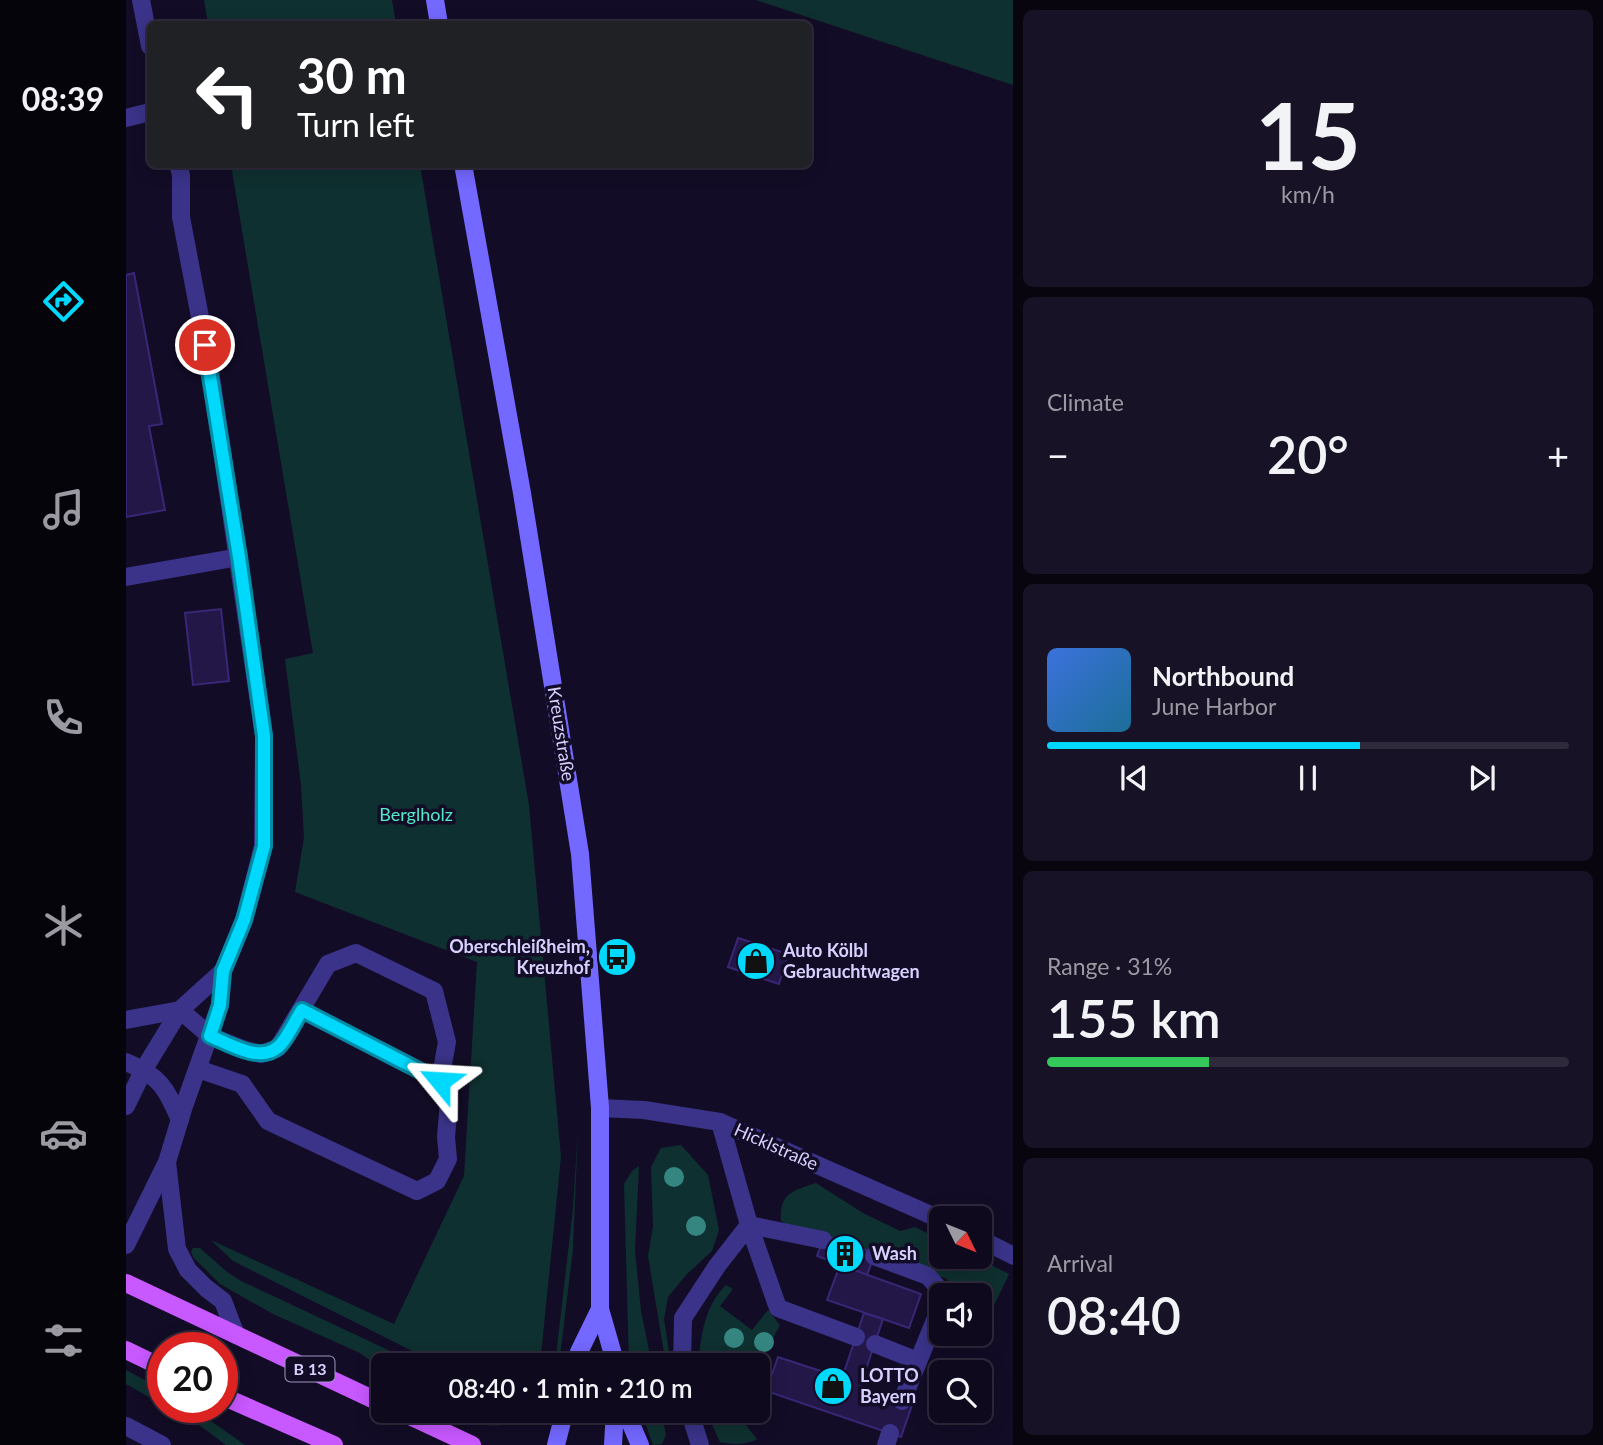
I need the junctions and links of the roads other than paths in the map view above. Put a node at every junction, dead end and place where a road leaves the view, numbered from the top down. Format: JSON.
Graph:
{"nodes":[{"id":1,"x":141,"y":0,"type":"edge"},
{"id":2,"x":435,"y":0,"type":"edge"},
{"id":3,"x":438,"y":21,"type":"edge"},
{"id":4,"x":147,"y":31,"type":"edge"},
{"id":5,"x":147,"y":114,"type":"edge"},
{"id":6,"x":126,"y":118,"type":"edge"},
{"id":7,"x":179,"y":168,"type":"edge"},
{"id":8,"x":464,"y":168,"type":"edge"},
{"id":9,"x":239,"y":557,"type":"junction"},
{"id":10,"x":126,"y":577,"type":"edge"},
{"id":11,"x":223,"y":971,"type":"junction"},
{"id":12,"x":180,"y":1010,"type":"junction"},
{"id":13,"x":302,"y":1010,"type":"junction"},
{"id":14,"x":126,"y":1020,"type":"edge"},
{"id":15,"x":210,"y":1036,"type":"junction"},
{"id":16,"x":126,"y":1062,"type":"edge"},
{"id":17,"x":144,"y":1069,"type":"junction"},
{"id":18,"x":198,"y":1069,"type":"junction"},
{"id":19,"x":440,"y":1081,"type":"junction"},
{"id":20,"x":126,"y":1106,"type":"edge"},
{"id":21,"x":600,"y":1108,"type":"junction"},
{"id":22,"x":180,"y":1120,"type":"junction"},
{"id":23,"x":720,"y":1122,"type":"junction"},
{"id":24,"x":167,"y":1162,"type":"junction"},
{"id":25,"x":929,"y":1214,"type":"edge"},
{"id":26,"x":749,"y":1225,"type":"junction"},
{"id":27,"x":823,"y":1240,"type":"dead end"},
{"id":28,"x":126,"y":1245,"type":"edge"},
{"id":29,"x":992,"y":1245,"type":"edge"},
{"id":30,"x":874,"y":1256,"type":"dead end"},
{"id":31,"x":1013,"y":1256,"type":"edge"},
{"id":32,"x":126,"y":1283,"type":"edge"},
{"id":33,"x":600,"y":1309,"type":"junction"},
{"id":34,"x":230,"y":1332,"type":"edge"},
{"id":35,"x":235,"y":1332,"type":"edge"},
{"id":36,"x":238,"y":1336,"type":"edge"},
{"id":37,"x":856,"y":1337,"type":"dead end"},
{"id":38,"x":875,"y":1345,"type":"dead end"},
{"id":39,"x":126,"y":1350,"type":"edge"},
{"id":40,"x":579,"y":1353,"type":"edge"},
{"id":41,"x":613,"y":1353,"type":"edge"},
{"id":42,"x":682,"y":1353,"type":"edge"},
{"id":43,"x":147,"y":1360,"type":"edge"},
{"id":44,"x":918,"y":1362,"type":"junction"},
{"id":45,"x":371,"y":1398,"type":"edge"},
{"id":46,"x":902,"y":1401,"type":"dead end"},
{"id":47,"x":238,"y":1403,"type":"edge"},
{"id":48,"x":425,"y":1423,"type":"edge"},
{"id":49,"x":562,"y":1423,"type":"edge"},
{"id":50,"x":614,"y":1423,"type":"edge"},
{"id":51,"x":631,"y":1423,"type":"edge"},
{"id":52,"x":693,"y":1423,"type":"edge"},
{"id":53,"x":126,"y":1426,"type":"edge"},
{"id":54,"x":162,"y":1445,"type":"edge"},
{"id":55,"x":334,"y":1445,"type":"edge"},
{"id":56,"x":472,"y":1445,"type":"edge"},
{"id":57,"x":556,"y":1445,"type":"edge"},
{"id":58,"x":613,"y":1445,"type":"edge"},
{"id":59,"x":640,"y":1445,"type":"edge"},
{"id":60,"x":700,"y":1445,"type":"edge"}],
"edges":[{"from":1,"to":4,"type":"street"},
{"from":2,"to":3,"type":"main road"},
{"from":5,"to":6,"type":"street"},
{"from":7,"to":9,"type":"street"},
{"from":8,"to":21,"type":"main road","name":"Kreuzstraße"},
{"from":9,"to":10,"type":"street"},
{"from":9,"to":11,"type":"street"},
{"from":11,"to":12,"type":"street"},
{"from":11,"to":15,"type":"street"},
{"from":12,"to":14,"type":"street"},
{"from":12,"to":15,"type":"street"},
{"from":12,"to":17,"type":"street"},
{"from":13,"to":15,"type":"street"},
{"from":13,"to":19,"type":"street"},
{"from":13,"to":19,"type":"street"},
{"from":15,"to":18,"type":"street"},
{"from":16,"to":17,"type":"street"},
{"from":17,"to":20,"type":"street"},
{"from":17,"to":22,"type":"street"},
{"from":18,"to":19,"type":"street"},
{"from":18,"to":22,"type":"street"},
{"from":21,"to":23,"type":"street","name":"Hicklstraße"},
{"from":21,"to":33,"type":"main road","name":"Kreuzstraße"},
{"from":22,"to":24,"type":"street"},
{"from":23,"to":25,"type":"street","name":"Hicklstraße"},
{"from":23,"to":26,"type":"street"},
{"from":24,"to":28,"type":"street"},
{"from":24,"to":35,"type":"street"},
{"from":26,"to":27,"type":"street"},
{"from":26,"to":37,"type":"street"},
{"from":26,"to":42,"type":"street"},
{"from":29,"to":31,"type":"street"},
{"from":30,"to":44,"type":"street"},
{"from":32,"to":34,"type":"main road","number":"B 13"},
{"from":33,"to":40,"type":"main road","name":"Kreuzstraße"},
{"from":33,"to":41,"type":"main road","name":"Kreuzstraße"},
{"from":36,"to":45,"type":"main road","number":"B 13"},
{"from":38,"to":44,"type":"street"},
{"from":39,"to":43,"type":"main road"},
{"from":44,"to":46,"type":"street"},
{"from":47,"to":55,"type":"main road"},
{"from":48,"to":56,"type":"main road"},
{"from":49,"to":57,"type":"main road"},
{"from":50,"to":58,"type":"main road"},
{"from":51,"to":59,"type":"main road"},
{"from":52,"to":60,"type":"street"},
{"from":53,"to":54,"type":"street"}]}
